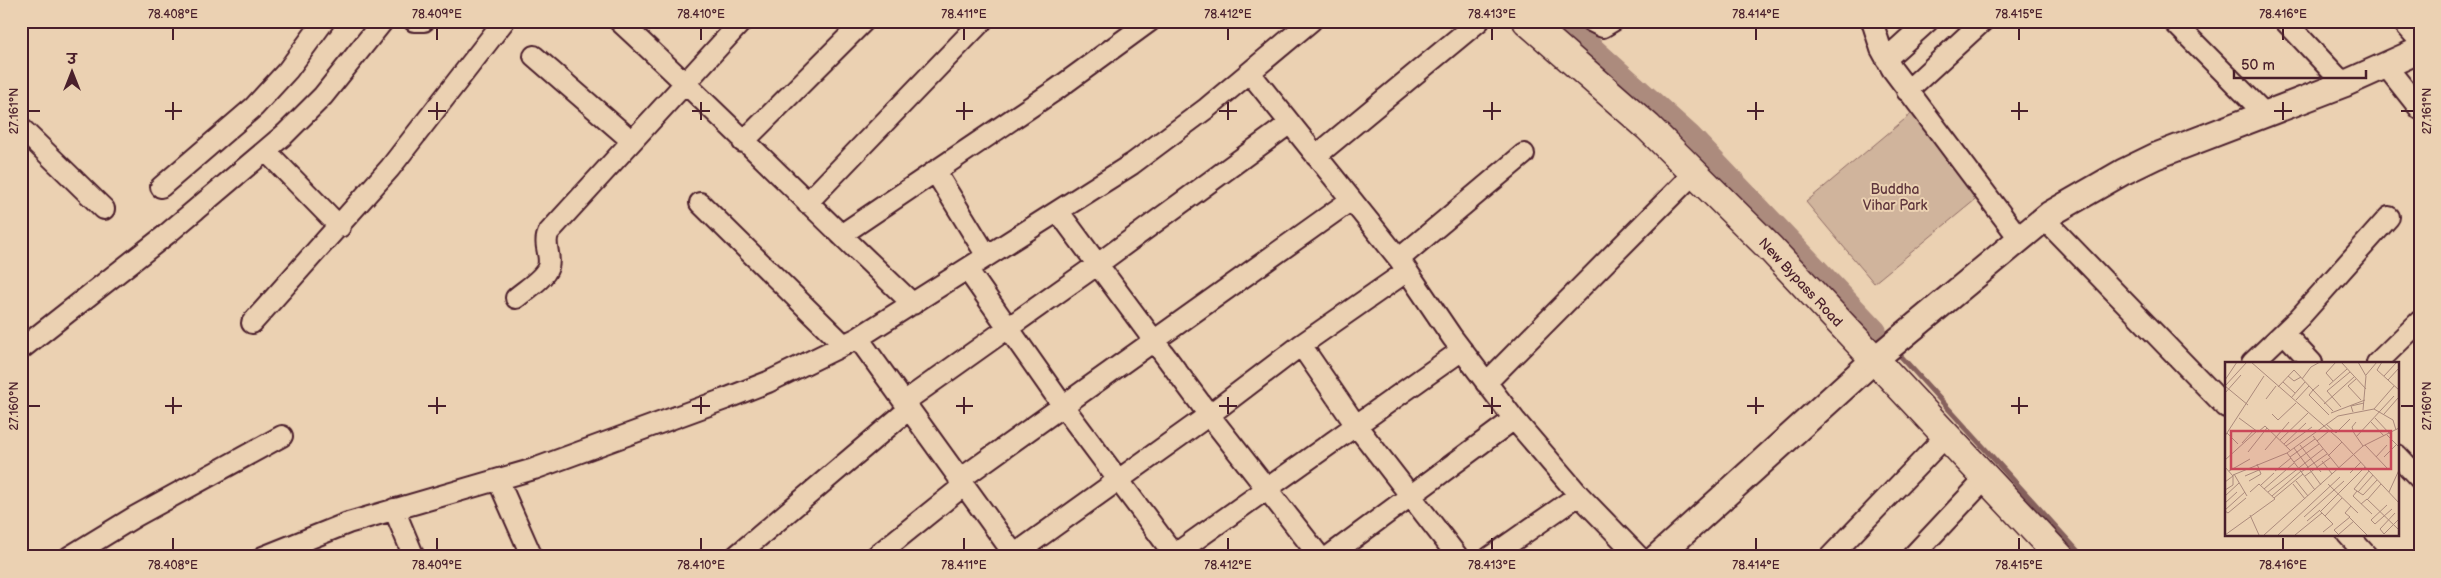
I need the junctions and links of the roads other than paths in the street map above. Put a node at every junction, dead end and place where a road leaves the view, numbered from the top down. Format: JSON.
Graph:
{"nodes":[{"id":1,"x":324,"y":21,"type":"edge"},
{"id":2,"x":383,"y":21,"type":"edge"},
{"id":3,"x":414,"y":21,"type":"edge"},
{"id":4,"x":424,"y":21,"type":"edge"},
{"id":5,"x":504,"y":21,"type":"edge"},
{"id":6,"x":619,"y":21,"type":"edge"},
{"id":7,"x":742,"y":21,"type":"edge"},
{"id":8,"x":864,"y":21,"type":"edge"},
{"id":9,"x":982,"y":21,"type":"edge"},
{"id":10,"x":1150,"y":21,"type":"edge"},
{"id":11,"x":1310,"y":21,"type":"edge"},
{"id":12,"x":1479,"y":21,"type":"edge"},
{"id":13,"x":1527,"y":21,"type":"edge"},
{"id":14,"x":1591,"y":21,"type":"edge"},
{"id":15,"x":1613,"y":21,"type":"edge"},
{"id":16,"x":1872,"y":21,"type":"edge"},
{"id":17,"x":1928,"y":21,"type":"edge"},
{"id":18,"x":1983,"y":21,"type":"edge"},
{"id":19,"x":2173,"y":21,"type":"edge"},
{"id":20,"x":2285,"y":21,"type":"edge"},
{"id":21,"x":2402,"y":21,"type":"edge"},
{"id":22,"x":2420,"y":41,"type":"edge"},
{"id":23,"x":2420,"y":50,"type":"edge"},
{"id":24,"x":534,"y":56,"type":"dead end"},
{"id":25,"x":1886,"y":59,"type":"junction"},
{"id":26,"x":2386,"y":66,"type":"junction"},
{"id":27,"x":1250,"y":72,"type":"junction"},
{"id":28,"x":684,"y":82,"type":"junction"},
{"id":29,"x":2344,"y":84,"type":"junction"},
{"id":30,"x":1907,"y":91,"type":"junction"},
{"id":31,"x":2420,"y":109,"type":"edge"},
{"id":32,"x":2266,"y":115,"type":"junction"},
{"id":33,"x":1290,"y":123,"type":"junction"},
{"id":34,"x":22,"y":129,"type":"edge"},
{"id":35,"x":632,"y":141,"type":"junction"},
{"id":36,"x":743,"y":142,"type":"junction"},
{"id":37,"x":266,"y":151,"type":"junction"},
{"id":38,"x":1524,"y":154,"type":"dead end"},
{"id":39,"x":1316,"y":156,"type":"junction"},
{"id":40,"x":935,"y":171,"type":"junction"},
{"id":41,"x":1694,"y":173,"type":"junction"},
{"id":42,"x":161,"y":187,"type":"dead end"},
{"id":43,"x":1351,"y":200,"type":"junction"},
{"id":44,"x":700,"y":203,"type":"dead end"},
{"id":45,"x":806,"y":203,"type":"junction"},
{"id":46,"x":104,"y":209,"type":"dead end"},
{"id":47,"x":1058,"y":211,"type":"junction"},
{"id":48,"x":2389,"y":217,"type":"dead end"},
{"id":49,"x":2044,"y":219,"type":"junction"},
{"id":50,"x":340,"y":227,"type":"junction"},
{"id":51,"x":841,"y":235,"type":"junction"},
{"id":52,"x":2019,"y":238,"type":"junction"},
{"id":53,"x":987,"y":256,"type":"junction"},
{"id":54,"x":1098,"y":264,"type":"junction"},
{"id":55,"x":1403,"y":265,"type":"junction"},
{"id":56,"x":967,"y":270,"type":"junction"},
{"id":57,"x":516,"y":298,"type":"dead end"},
{"id":58,"x":913,"y":304,"type":"junction"},
{"id":59,"x":2420,"y":321,"type":"edge"},
{"id":60,"x":252,"y":323,"type":"dead end"},
{"id":61,"x":1009,"y":328,"type":"junction"},
{"id":62,"x":2284,"y":333,"type":"junction"},
{"id":63,"x":1155,"y":340,"type":"junction"},
{"id":64,"x":851,"y":342,"type":"junction"},
{"id":65,"x":1302,"y":345,"type":"junction"},
{"id":66,"x":21,"y":349,"type":"edge"},
{"id":67,"x":1462,"y":350,"type":"junction"},
{"id":68,"x":1874,"y":360,"type":"junction"},
{"id":69,"x":2253,"y":362,"type":"edge"},
{"id":70,"x":2311,"y":362,"type":"edge"},
{"id":71,"x":2378,"y":362,"type":"edge"},
{"id":72,"x":1486,"y":383,"type":"junction"},
{"id":73,"x":2223,"y":397,"type":"edge"},
{"id":74,"x":906,"y":405,"type":"junction"},
{"id":75,"x":1063,"y":406,"type":"junction"},
{"id":76,"x":1210,"y":414,"type":"junction"},
{"id":77,"x":1514,"y":419,"type":"junction"},
{"id":78,"x":1355,"y":424,"type":"junction"},
{"id":79,"x":282,"y":436,"type":"dead end"},
{"id":80,"x":1946,"y":436,"type":"junction"},
{"id":81,"x":2398,"y":456,"type":"edge"},
{"id":82,"x":1986,"y":478,"type":"junction"},
{"id":83,"x":1118,"y":479,"type":"junction"},
{"id":84,"x":2420,"y":479,"type":"edge"},
{"id":85,"x":498,"y":480,"type":"junction"},
{"id":86,"x":961,"y":483,"type":"junction"},
{"id":87,"x":1268,"y":487,"type":"junction"},
{"id":88,"x":1579,"y":495,"type":"junction"},
{"id":89,"x":1412,"y":497,"type":"junction"},
{"id":90,"x":394,"y":509,"type":"junction"},
{"id":91,"x":2349,"y":536,"type":"edge"},
{"id":92,"x":2055,"y":555,"type":"edge"},
{"id":93,"x":1013,"y":556,"type":"edge"},
{"id":94,"x":1174,"y":556,"type":"edge"},
{"id":95,"x":69,"y":557,"type":"edge"},
{"id":96,"x":263,"y":557,"type":"edge"},
{"id":97,"x":414,"y":557,"type":"edge"},
{"id":98,"x":532,"y":557,"type":"edge"},
{"id":99,"x":735,"y":557,"type":"edge"},
{"id":100,"x":875,"y":557,"type":"edge"},
{"id":101,"x":1320,"y":557,"type":"edge"},
{"id":102,"x":1328,"y":557,"type":"edge"},
{"id":103,"x":1458,"y":557,"type":"edge"},
{"id":104,"x":1490,"y":557,"type":"edge"},
{"id":105,"x":1639,"y":557,"type":"edge"},
{"id":106,"x":1657,"y":557,"type":"edge"},
{"id":107,"x":1830,"y":557,"type":"edge"},
{"id":108,"x":1912,"y":557,"type":"edge"},
{"id":109,"x":2368,"y":557,"type":"edge"}],
"edges":[{"from":1,"to":42,"type":"street"},
{"from":2,"to":37,"type":"street"},
{"from":3,"to":4,"type":"street"},
{"from":5,"to":50,"type":"street"},
{"from":6,"to":28,"type":"street"},
{"from":7,"to":28,"type":"street"},
{"from":8,"to":36,"type":"street"},
{"from":9,"to":45,"type":"street"},
{"from":10,"to":40,"type":"street"},
{"from":11,"to":27,"type":"street"},
{"from":12,"to":39,"type":"street"},
{"from":13,"to":41,"type":"main road","name":"New Bypass Road"},
{"from":14,"to":15,"type":"street"},
{"from":16,"to":25,"type":"street"},
{"from":17,"to":25,"type":"street"},
{"from":18,"to":30,"type":"street"},
{"from":19,"to":32,"type":"street"},
{"from":20,"to":29,"type":"street"},
{"from":21,"to":22,"type":"street"},
{"from":23,"to":26,"type":"street"},
{"from":24,"to":35,"type":"street"},
{"from":25,"to":30,"type":"street"},
{"from":26,"to":29,"type":"street"},
{"from":26,"to":31,"type":"street"},
{"from":27,"to":33,"type":"street"},
{"from":27,"to":47,"type":"street"},
{"from":28,"to":35,"type":"street"},
{"from":28,"to":36,"type":"street"},
{"from":29,"to":32,"type":"street"},
{"from":30,"to":52,"type":"street"},
{"from":32,"to":49,"type":"street"},
{"from":33,"to":39,"type":"street"},
{"from":33,"to":54,"type":"street"},
{"from":34,"to":46,"type":"street"},
{"from":35,"to":57,"type":"street"},
{"from":36,"to":45,"type":"street"},
{"from":37,"to":50,"type":"street"},
{"from":37,"to":66,"type":"street"},
{"from":38,"to":55,"type":"street"},
{"from":39,"to":43,"type":"street"},
{"from":40,"to":51,"type":"street"},
{"from":40,"to":53,"type":"street"},
{"from":41,"to":68,"type":"main road","name":"New Bypass Road"},
{"from":41,"to":72,"type":"street"},
{"from":43,"to":55,"type":"street"},
{"from":43,"to":63,"type":"street"},
{"from":44,"to":64,"type":"street"},
{"from":45,"to":51,"type":"street"},
{"from":47,"to":53,"type":"street"},
{"from":47,"to":54,"type":"street"},
{"from":48,"to":62,"type":"street"},
{"from":49,"to":52,"type":"street"},
{"from":49,"to":73,"type":"street"},
{"from":50,"to":60,"type":"street"},
{"from":51,"to":58,"type":"street"},
{"from":52,"to":68,"type":"street"},
{"from":53,"to":56,"type":"street"},
{"from":54,"to":61,"type":"street"},
{"from":54,"to":63,"type":"street"},
{"from":55,"to":65,"type":"street"},
{"from":55,"to":67,"type":"street"},
{"from":56,"to":58,"type":"street"},
{"from":56,"to":61,"type":"street"},
{"from":58,"to":64,"type":"street"},
{"from":59,"to":71,"type":"street"},
{"from":61,"to":74,"type":"street"},
{"from":61,"to":75,"type":"street"},
{"from":62,"to":69,"type":"street"},
{"from":62,"to":70,"type":"street"},
{"from":63,"to":75,"type":"street"},
{"from":63,"to":76,"type":"street"},
{"from":64,"to":74,"type":"street"},
{"from":64,"to":85,"type":"street"},
{"from":65,"to":76,"type":"street"},
{"from":65,"to":78,"type":"street"},
{"from":67,"to":72,"type":"street"},
{"from":67,"to":78,"type":"street"},
{"from":68,"to":80,"type":"main road","name":"New Bypass Road"},
{"from":68,"to":106,"type":"street"},
{"from":72,"to":77,"type":"street"},
{"from":74,"to":86,"type":"street"},
{"from":74,"to":99,"type":"street"},
{"from":75,"to":83,"type":"street"},
{"from":75,"to":86,"type":"street"},
{"from":76,"to":83,"type":"street"},
{"from":76,"to":87,"type":"street"},
{"from":77,"to":88,"type":"street"},
{"from":77,"to":89,"type":"street"},
{"from":78,"to":87,"type":"street"},
{"from":78,"to":89,"type":"street"},
{"from":79,"to":95,"type":"street"},
{"from":80,"to":82,"type":"main road","name":"New Bypass Road"},
{"from":80,"to":107,"type":"street"},
{"from":81,"to":84,"type":"street"},
{"from":82,"to":92,"type":"main road","name":"New Bypass Road"},
{"from":82,"to":108,"type":"street"},
{"from":83,"to":93,"type":"street"},
{"from":83,"to":94,"type":"street"},
{"from":85,"to":90,"type":"street"},
{"from":85,"to":98,"type":"street"},
{"from":86,"to":93,"type":"street"},
{"from":86,"to":100,"type":"street"},
{"from":87,"to":94,"type":"street"},
{"from":87,"to":101,"type":"street"},
{"from":88,"to":104,"type":"street"},
{"from":88,"to":105,"type":"street"},
{"from":89,"to":102,"type":"street"},
{"from":89,"to":103,"type":"street"},
{"from":90,"to":96,"type":"street"},
{"from":90,"to":97,"type":"street"},
{"from":91,"to":109,"type":"street"}]}
